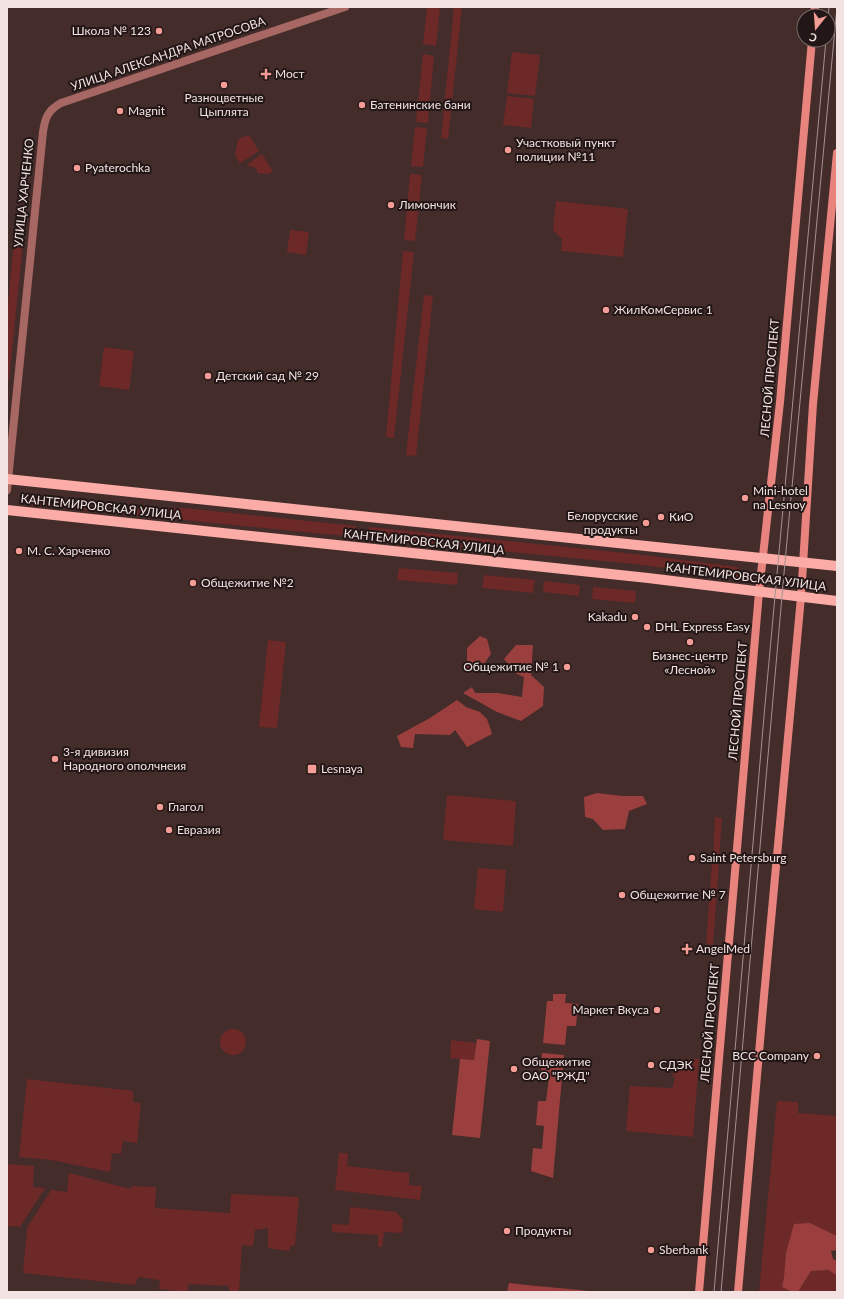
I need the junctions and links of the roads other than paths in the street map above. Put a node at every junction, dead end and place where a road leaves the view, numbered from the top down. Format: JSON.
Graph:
{"nodes":[{"id":1,"x":345,"y":7,"type":"edge"},
{"id":2,"x":811,"y":48,"type":"edge"},
{"id":3,"x":47,"y":114,"type":"joint"},
{"id":4,"x":837,"y":153,"type":"edge"},
{"id":5,"x":7,"y":483,"type":"edge"},
{"id":6,"x":7,"y":510,"type":"edge"},
{"id":7,"x":764,"y":559,"type":"junction"},
{"id":8,"x":804,"y":563,"type":"junction"},
{"id":9,"x":837,"y":566,"type":"edge"},
{"id":10,"x":759,"y":592,"type":"junction"},
{"id":11,"x":801,"y":597,"type":"junction"},
{"id":12,"x":837,"y":601,"type":"edge"},
{"id":13,"x":699,"y":1292,"type":"edge"},
{"id":14,"x":738,"y":1292,"type":"edge"}],
"edges":[{"from":1,"to":3,"type":"street","name":"УЛИЦА АЛЕКСАНДРА МАТРОСОВА"},
{"from":2,"to":7,"type":"main road","name":"ЛЕСНОЙ ПРОСПЕКТ"},
{"from":3,"to":5,"type":"street","name":"УЛИЦА ХАРЧЕНКО"},
{"from":4,"to":8,"type":"main road"},
{"from":5,"to":7,"type":"main road","name":"КАНТЕМИРОВСКАЯ УЛИЦА"},
{"from":6,"to":10,"type":"main road","name":"КАНТЕМИРОВСКАЯ УЛИЦА"},
{"from":7,"to":8,"type":"main road","name":"КАНТЕМИРОВСКАЯ УЛИЦА"},
{"from":7,"to":10,"type":"main road","name":"ЛЕСНОЙ ПРОСПЕКТ"},
{"from":8,"to":9,"type":"main road","name":"КАНТЕМИРОВСКАЯ УЛИЦА"},
{"from":8,"to":11,"type":"main road"},
{"from":10,"to":11,"type":"main road","name":"КАНТЕМИРОВСКАЯ УЛИЦА"},
{"from":10,"to":13,"type":"main road","name":"ЛЕСНОЙ ПРОСПЕКТ"},
{"from":11,"to":12,"type":"main road","name":"КАНТЕМИРОВСКАЯ УЛИЦА"},
{"from":11,"to":14,"type":"main road"}]}
